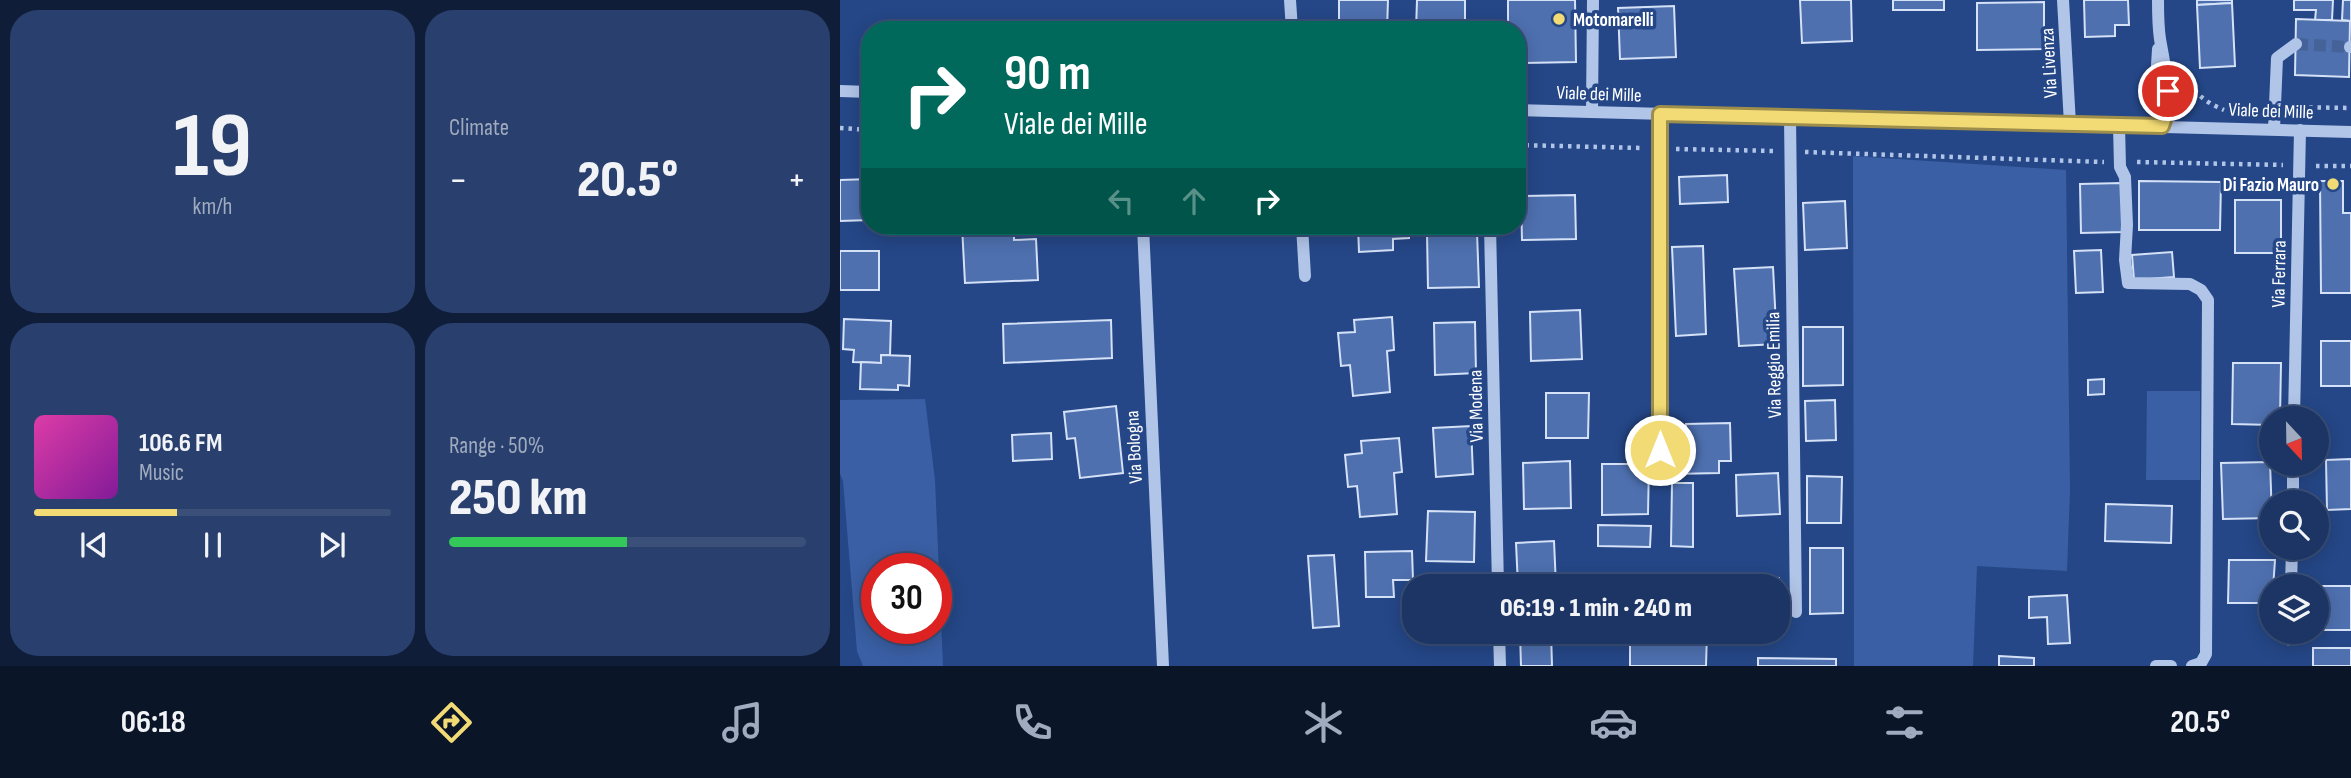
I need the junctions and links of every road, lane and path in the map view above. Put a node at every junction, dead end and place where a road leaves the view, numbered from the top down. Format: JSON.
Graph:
{"nodes":[{"id":1,"x":1290,"y":0,"type":"edge"},
{"id":2,"x":1593,"y":0,"type":"edge"},
{"id":3,"x":2063,"y":0,"type":"edge"},
{"id":4,"x":2158,"y":0,"type":"edge"},
{"id":5,"x":1291,"y":21,"type":"edge"},
{"id":6,"x":2296,"y":44,"type":"dead end"},
{"id":7,"x":2184,"y":73,"type":"dead end"},
{"id":8,"x":840,"y":92,"type":"edge"},
{"id":9,"x":861,"y":92,"type":"edge"},
{"id":10,"x":2275,"y":108,"type":"junction"},
{"id":11,"x":2351,"y":108,"type":"edge"},
{"id":12,"x":1526,"y":110,"type":"edge"},
{"id":13,"x":2226,"y":110,"type":"dead end"},
{"id":14,"x":1592,"y":112,"type":"junction"},
{"id":15,"x":1660,"y":114,"type":"junction"},
{"id":16,"x":1790,"y":117,"type":"junction"},
{"id":17,"x":2070,"y":124,"type":"junction"},
{"id":18,"x":2119,"y":125,"type":"junction"},
{"id":19,"x":2162,"y":126,"type":"junction"},
{"id":20,"x":840,"y":128,"type":"edge"},
{"id":21,"x":861,"y":129,"type":"edge"},
{"id":22,"x":2274,"y":130,"type":"junction"},
{"id":23,"x":2300,"y":130,"type":"junction"},
{"id":24,"x":2351,"y":132,"type":"edge"},
{"id":25,"x":1526,"y":145,"type":"edge"},
{"id":26,"x":1660,"y":149,"type":"junction"},
{"id":27,"x":1790,"y":152,"type":"junction"},
{"id":28,"x":2120,"y":162,"type":"junction"},
{"id":29,"x":2300,"y":166,"type":"junction"},
{"id":30,"x":2351,"y":166,"type":"edge"},
{"id":31,"x":1143,"y":235,"type":"edge"},
{"id":32,"x":1303,"y":235,"type":"edge"},
{"id":33,"x":1490,"y":235,"type":"edge"},
{"id":34,"x":1306,"y":276,"type":"dead end"},
{"id":35,"x":2294,"y":406,"type":"edge"},
{"id":36,"x":1660,"y":450,"type":"dead end"},
{"id":37,"x":1498,"y":574,"type":"edge"},
{"id":38,"x":1796,"y":612,"type":"dead end"},
{"id":39,"x":1499,"y":644,"type":"edge"},
{"id":40,"x":1163,"y":666,"type":"edge"},
{"id":41,"x":1500,"y":666,"type":"edge"},
{"id":42,"x":2156,"y":666,"type":"edge"},
{"id":43,"x":2171,"y":666,"type":"edge"},
{"id":44,"x":2192,"y":666,"type":"edge"}],
"edges":[{"from":1,"to":5,"type":"street"},
{"from":2,"to":14,"type":"street"},
{"from":3,"to":17,"type":"street","name":"Via Livenza"},
{"from":4,"to":19,"type":"street"},
{"from":6,"to":10,"type":"street"},
{"from":7,"to":13,"type":"path"},
{"from":8,"to":9,"type":"street"},
{"from":10,"to":11,"type":"path"},
{"from":10,"to":22,"type":"street"},
{"from":12,"to":14,"type":"street","name":"Viale dei Mille"},
{"from":14,"to":15,"type":"street","name":"Viale dei Mille"},
{"from":15,"to":16,"type":"street","name":"Viale dei Mille"},
{"from":15,"to":26,"type":"street"},
{"from":16,"to":17,"type":"street","name":"Viale dei Mille"},
{"from":16,"to":27,"type":"street","name":"Via Reggio Emilia"},
{"from":17,"to":18,"type":"street","name":"Viale dei Mille"},
{"from":18,"to":19,"type":"street","name":"Viale dei Mille"},
{"from":18,"to":28,"type":"street"},
{"from":19,"to":22,"type":"street","name":"Viale dei Mille"},
{"from":20,"to":21,"type":"path"},
{"from":22,"to":23,"type":"street","name":"Viale dei Mille"},
{"from":23,"to":24,"type":"street","name":"Viale dei Mille"},
{"from":23,"to":29,"type":"street","name":"Via Ferrara"},
{"from":25,"to":26,"type":"path"},
{"from":26,"to":27,"type":"path"},
{"from":26,"to":36,"type":"street"},
{"from":27,"to":28,"type":"path"},
{"from":27,"to":38,"type":"street","name":"Via Reggio Emilia"},
{"from":28,"to":29,"type":"path"},
{"from":28,"to":44,"type":"street"},
{"from":29,"to":30,"type":"path"},
{"from":29,"to":35,"type":"street","name":"Via Ferrara"},
{"from":31,"to":40,"type":"street","name":"Via Bologna"},
{"from":32,"to":34,"type":"street"},
{"from":33,"to":37,"type":"street","name":"Via Modena"},
{"from":39,"to":41,"type":"street"},
{"from":42,"to":43,"type":"street"}]}
